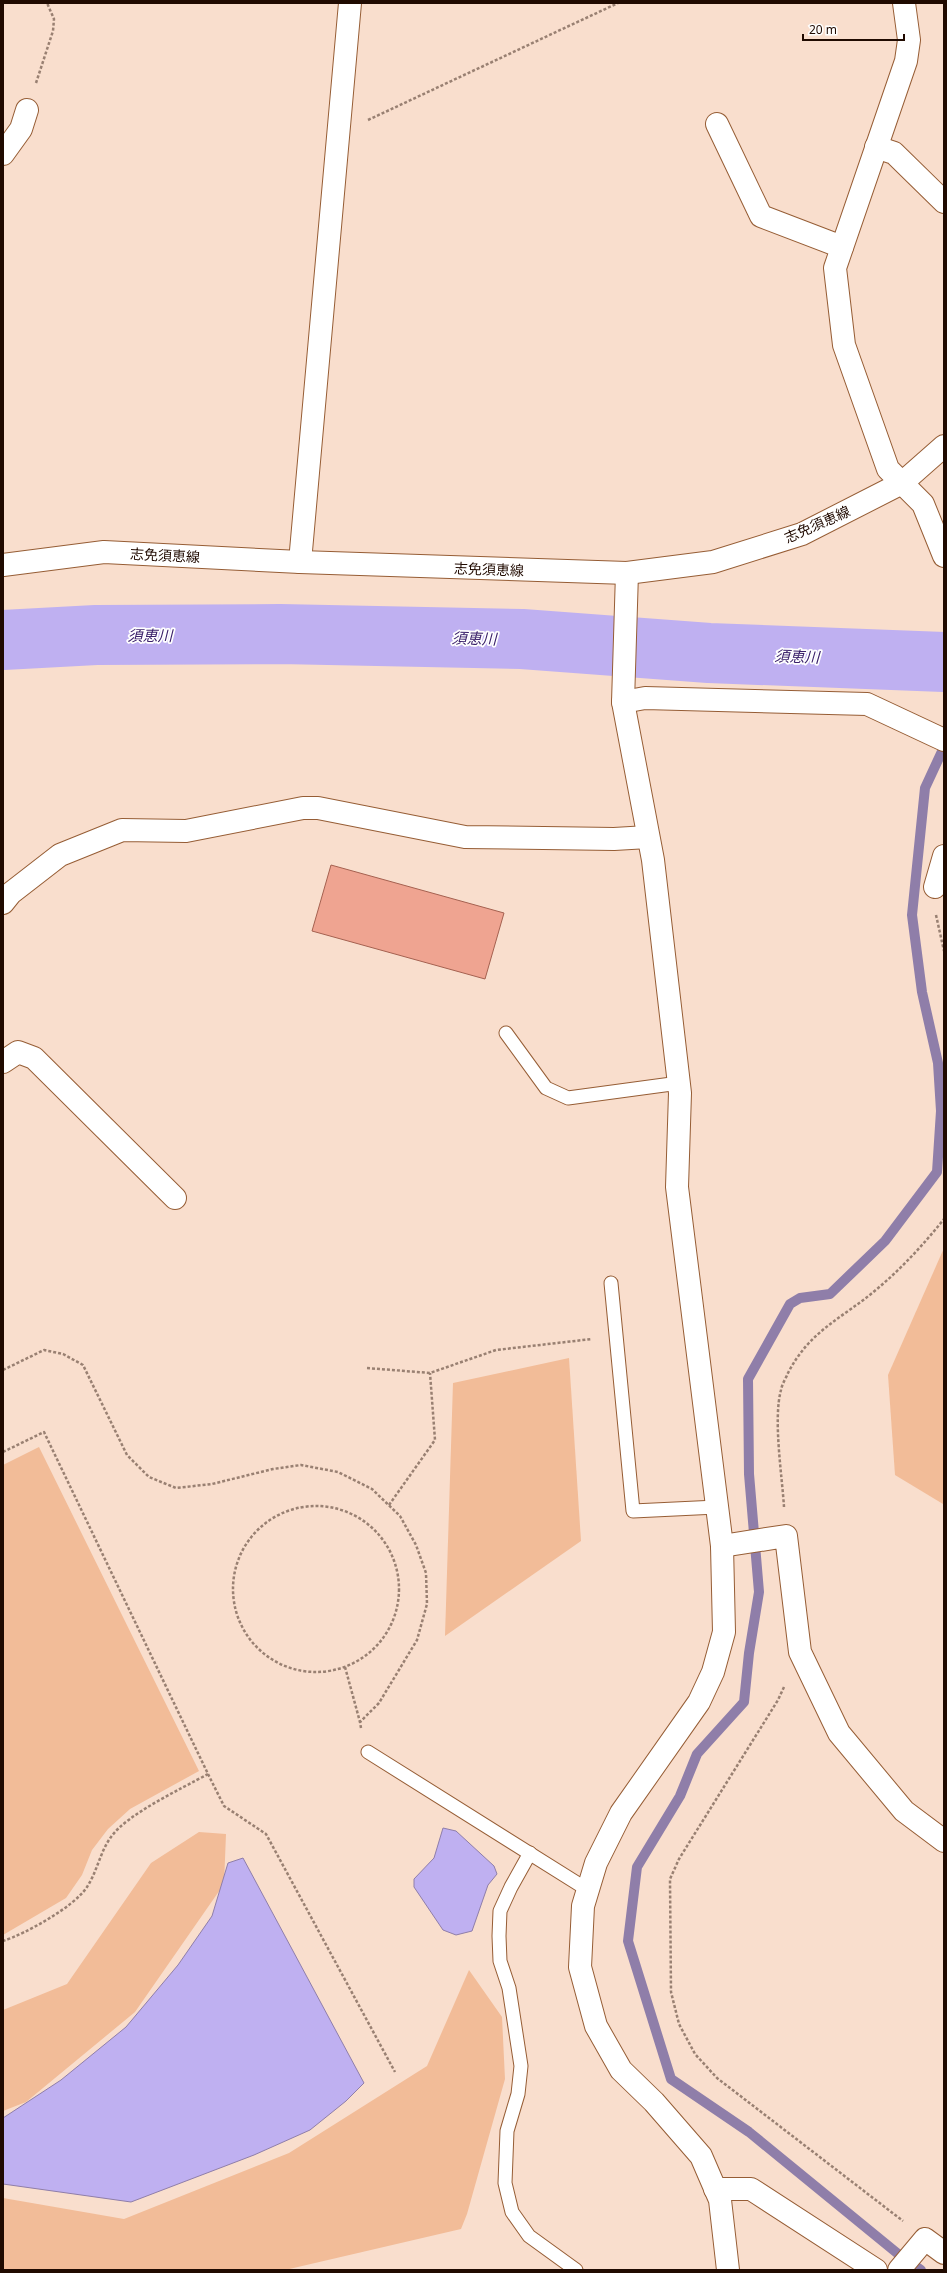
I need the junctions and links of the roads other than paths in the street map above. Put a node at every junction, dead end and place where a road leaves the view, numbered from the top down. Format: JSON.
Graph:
{"nodes":[{"id":1,"x":350,"y":3,"type":"edge"},
{"id":2,"x":904,"y":3,"type":"edge"},
{"id":3,"x":27,"y":110,"type":"road end"},
{"id":4,"x":717,"y":124,"type":"dead end"},
{"id":5,"x":876,"y":147,"type":"junction"},
{"id":6,"x":3,"y":154,"type":"edge"},
{"id":7,"x":944,"y":202,"type":"edge"},
{"id":8,"x":842,"y":247,"type":"junction"},
{"id":9,"x":944,"y":446,"type":"edge"},
{"id":10,"x":902,"y":483,"type":"junction"},
{"id":11,"x":944,"y":556,"type":"edge"},
{"id":12,"x":300,"y":562,"type":"junction"},
{"id":13,"x":3,"y":565,"type":"edge"},
{"id":14,"x":626,"y":574,"type":"junction"},
{"id":15,"x":623,"y":702,"type":"junction"},
{"id":16,"x":944,"y":740,"type":"edge"},
{"id":17,"x":648,"y":837,"type":"junction"},
{"id":18,"x":944,"y":856,"type":"edge"},
{"id":19,"x":935,"y":887,"type":"road end"},
{"id":20,"x":3,"y":903,"type":"edge"},
{"id":21,"x":506,"y":1033,"type":"dead end"},
{"id":22,"x":3,"y":1062,"type":"edge"},
{"id":23,"x":679,"y":1083,"type":"junction"},
{"id":24,"x":175,"y":1198,"type":"dead end"},
{"id":25,"x":611,"y":1283,"type":"dead end"},
{"id":26,"x":717,"y":1507,"type":"junction"},
{"id":27,"x":722,"y":1546,"type":"junction"},
{"id":28,"x":368,"y":1752,"type":"road end"},
{"id":29,"x":944,"y":1841,"type":"edge"},
{"id":30,"x":530,"y":1853,"type":"junction"},
{"id":31,"x":588,"y":1890,"type":"junction"},
{"id":32,"x":715,"y":2189,"type":"junction"},
{"id":33,"x":944,"y":2253,"type":"edge"},
{"id":34,"x":576,"y":2270,"type":"edge"},
{"id":35,"x":728,"y":2270,"type":"edge"},
{"id":36,"x":876,"y":2270,"type":"edge"},
{"id":37,"x":899,"y":2270,"type":"edge"}],
"edges":[{"from":1,"to":12,"type":"street"},
{"from":2,"to":5,"type":"street"},
{"from":3,"to":6,"type":"street"},
{"from":4,"to":8,"type":"street"},
{"from":5,"to":7,"type":"street"},
{"from":5,"to":8,"type":"street"},
{"from":8,"to":10,"type":"street"},
{"from":9,"to":10,"type":"street","name":"志免須恵線"},
{"from":10,"to":11,"type":"street"},
{"from":10,"to":14,"type":"street","name":"志免須恵線"},
{"from":12,"to":13,"type":"street","name":"志免須恵線"},
{"from":12,"to":14,"type":"street","name":"志免須恵線"},
{"from":14,"to":15,"type":"street"},
{"from":15,"to":16,"type":"street"},
{"from":15,"to":17,"type":"street"},
{"from":17,"to":20,"type":"street"},
{"from":17,"to":23,"type":"street"},
{"from":18,"to":19,"type":"street"},
{"from":21,"to":23,"type":"lane"},
{"from":22,"to":24,"type":"street"},
{"from":23,"to":26,"type":"street"},
{"from":25,"to":26,"type":"lane"},
{"from":26,"to":27,"type":"street"},
{"from":27,"to":29,"type":"street"},
{"from":27,"to":31,"type":"street"},
{"from":28,"to":30,"type":"lane"},
{"from":30,"to":31,"type":"lane"},
{"from":30,"to":34,"type":"lane"},
{"from":31,"to":32,"type":"street"},
{"from":32,"to":35,"type":"street"},
{"from":32,"to":36,"type":"street"},
{"from":33,"to":37,"type":"street"}]}
